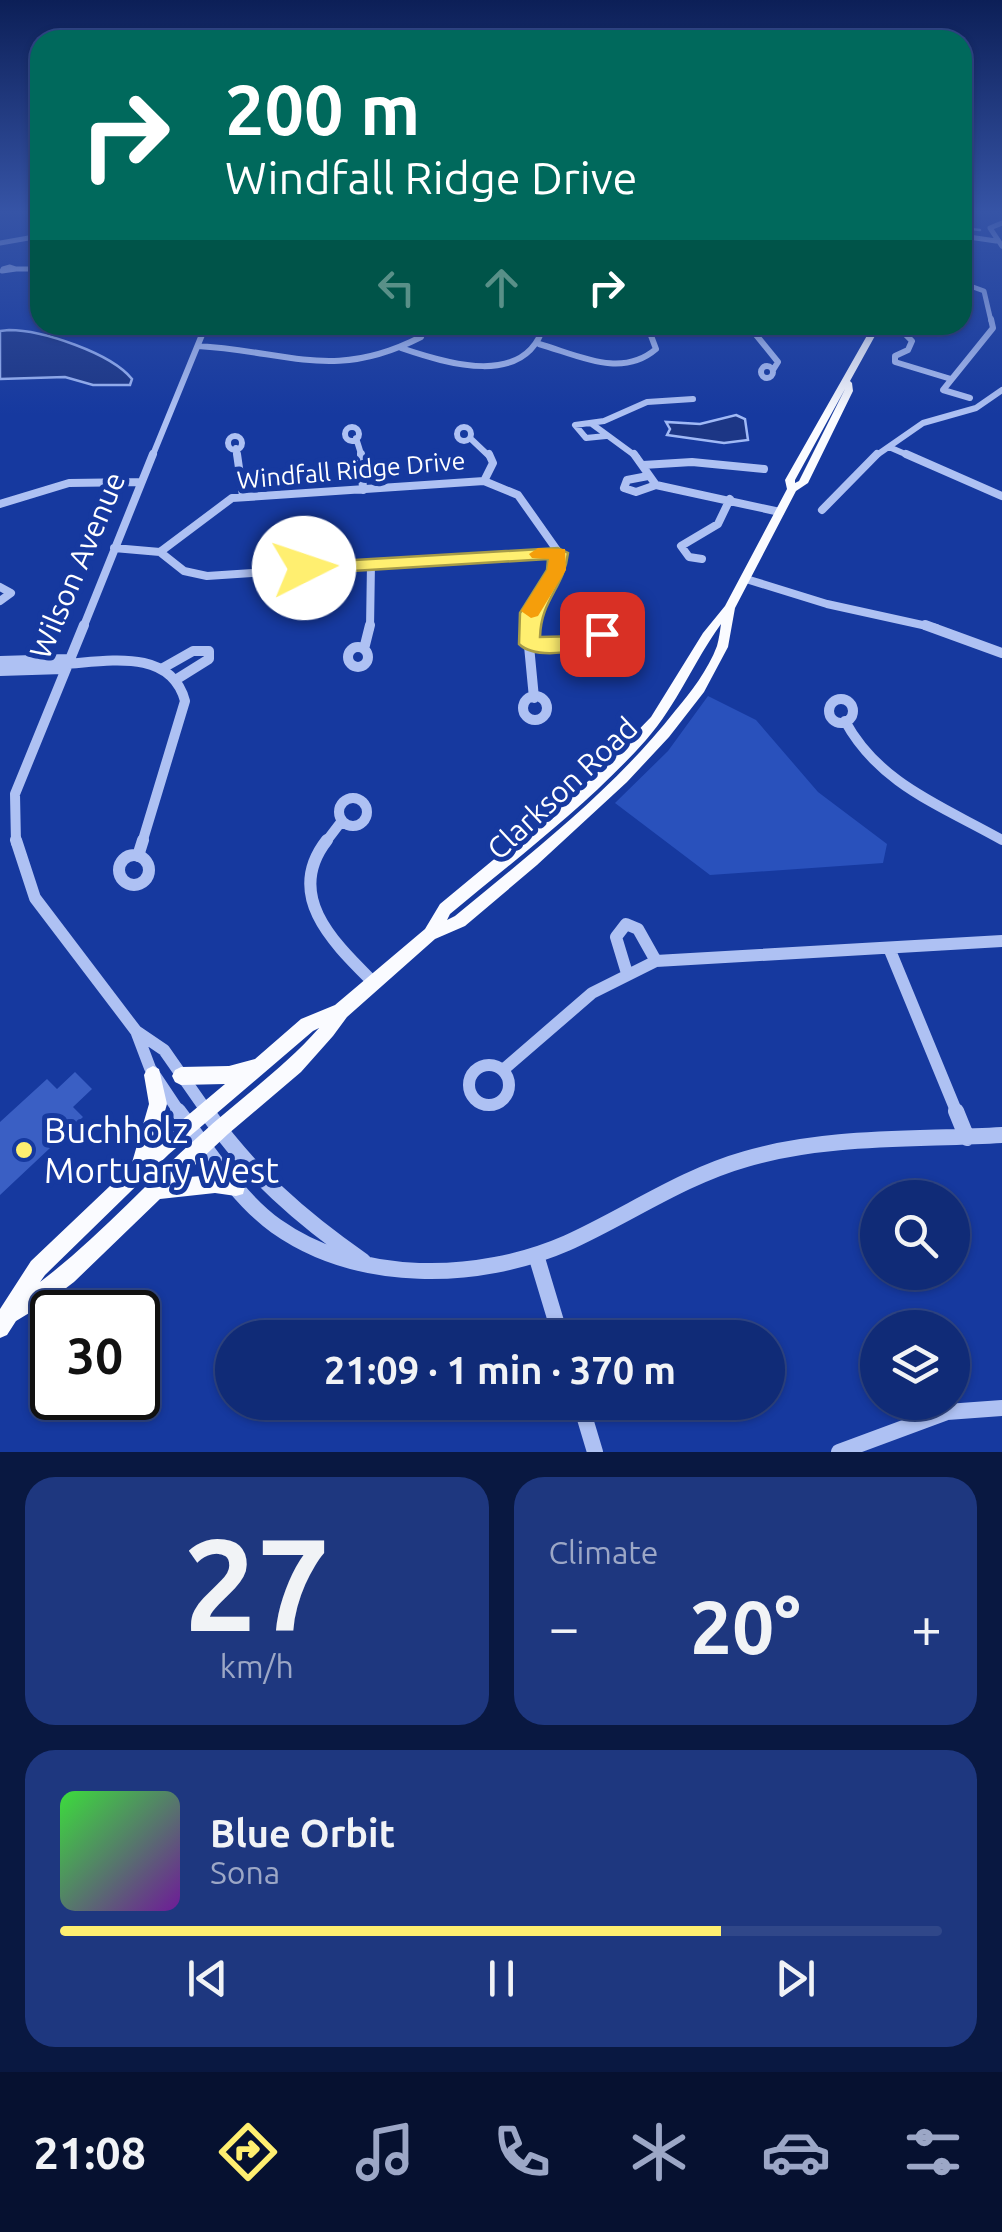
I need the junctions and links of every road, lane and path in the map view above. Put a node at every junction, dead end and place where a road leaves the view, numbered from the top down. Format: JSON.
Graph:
{"nodes":[{"id":1,"x":972,"y":287,"type":"edge"},
{"id":2,"x":202,"y":335,"type":"edge"},
{"id":3,"x":422,"y":335,"type":"edge"},
{"id":4,"x":541,"y":335,"type":"edge"},
{"id":5,"x":651,"y":335,"type":"edge"},
{"id":6,"x":756,"y":335,"type":"edge"},
{"id":7,"x":872,"y":335,"type":"edge"},
{"id":8,"x":906,"y":335,"type":"edge"},
{"id":9,"x":538,"y":344,"type":"junction"},
{"id":10,"x":197,"y":348,"type":"junction"},
{"id":11,"x":401,"y":348,"type":"junction"},
{"id":12,"x":773,"y":370,"type":"dead end"},
{"id":13,"x":951,"y":379,"type":"junction"},
{"id":14,"x":1002,"y":390,"type":"edge"},
{"id":15,"x":970,"y":398,"type":"dead end"},
{"id":16,"x":693,"y":399,"type":"dead end"},
{"id":17,"x":592,"y":424,"type":"junction"},
{"id":18,"x":606,"y":436,"type":"junction"},
{"id":19,"x":356,"y":438,"type":"dead end"},
{"id":20,"x":470,"y":438,"type":"dead end"},
{"id":21,"x":888,"y":447,"type":"junction"},
{"id":22,"x":236,"y":448,"type":"dead end"},
{"id":23,"x":643,"y":465,"type":"junction"},
{"id":24,"x":764,"y":470,"type":"dead end"},
{"id":25,"x":648,"y":476,"type":"junction"},
{"id":26,"x":484,"y":481,"type":"junction"},
{"id":27,"x":140,"y":484,"type":"junction"},
{"id":28,"x":656,"y":485,"type":"junction"},
{"id":29,"x":364,"y":490,"type":"junction"},
{"id":30,"x":243,"y":496,"type":"junction"},
{"id":31,"x":1002,"y":496,"type":"edge"},
{"id":32,"x":730,"y":499,"type":"junction"},
{"id":33,"x":0,"y":504,"type":"edge"},
{"id":34,"x":822,"y":510,"type":"dead end"},
{"id":35,"x":780,"y":512,"type":"junction"},
{"id":36,"x":114,"y":548,"type":"junction"},
{"id":37,"x":160,"y":552,"type":"junction"},
{"id":38,"x":558,"y":553,"type":"junction"},
{"id":39,"x":702,"y":559,"type":"dead end"},
{"id":40,"x":372,"y":563,"type":"junction"},
{"id":41,"x":746,"y":580,"type":"junction"},
{"id":42,"x":0,"y":587,"type":"edge"},
{"id":43,"x":0,"y":601,"type":"edge"},
{"id":44,"x":589,"y":642,"type":"dead end"},
{"id":45,"x":529,"y":644,"type":"junction"},
{"id":46,"x":364,"y":649,"type":"dead end"},
{"id":47,"x":1002,"y":653,"type":"edge"},
{"id":48,"x":0,"y":662,"type":"edge"},
{"id":49,"x":65,"y":664,"type":"junction"},
{"id":50,"x":163,"y":668,"type":"junction"},
{"id":51,"x":0,"y":671,"type":"edge"},
{"id":52,"x":177,"y":679,"type":"junction"},
{"id":53,"x":534,"y":698,"type":"dead end"},
{"id":54,"x":845,"y":721,"type":"dead end"},
{"id":55,"x":341,"y":822,"type":"dead end"},
{"id":56,"x":1002,"y":840,"type":"edge"},
{"id":57,"x":138,"y":856,"type":"dead end"},
{"id":58,"x":1002,"y":941,"type":"edge"},
{"id":59,"x":889,"y":948,"type":"junction"},
{"id":60,"x":656,"y":961,"type":"junction"},
{"id":61,"x":626,"y":970,"type":"junction"},
{"id":62,"x":374,"y":983,"type":"junction"},
{"id":63,"x":341,"y":1011,"type":"junction"},
{"id":64,"x":136,"y":1031,"type":"junction"},
{"id":65,"x":261,"y":1065,"type":"junction"},
{"id":66,"x":503,"y":1070,"type":"dead end"},
{"id":67,"x":153,"y":1075,"type":"junction"},
{"id":68,"x":181,"y":1076,"type":"junction"},
{"id":69,"x":206,"y":1111,"type":"junction"},
{"id":70,"x":190,"y":1125,"type":"junction"},
{"id":71,"x":219,"y":1130,"type":"junction"},
{"id":72,"x":1002,"y":1135,"type":"edge"},
{"id":73,"x":967,"y":1138,"type":"junction"},
{"id":74,"x":204,"y":1143,"type":"junction"},
{"id":75,"x":138,"y":1170,"type":"junction"},
{"id":76,"x":236,"y":1186,"type":"junction"},
{"id":77,"x":154,"y":1191,"type":"junction"},
{"id":78,"x":536,"y":1256,"type":"junction"},
{"id":79,"x":363,"y":1261,"type":"junction"},
{"id":80,"x":7,"y":1320,"type":"edge"},
{"id":81,"x":556,"y":1320,"type":"edge"},
{"id":82,"x":1002,"y":1408,"type":"edge"},
{"id":83,"x":585,"y":1420,"type":"edge"},
{"id":84,"x":595,"y":1452,"type":"edge"},
{"id":85,"x":839,"y":1452,"type":"edge"}],
"edges":[{"from":1,"to":13,"type":"street"},
{"from":2,"to":10,"type":"street","name":"Wilson Avenue"},
{"from":3,"to":11,"type":"street"},
{"from":4,"to":9,"type":"street"},
{"from":5,"to":9,"type":"street"},
{"from":6,"to":12,"type":"street"},
{"from":7,"to":35,"type":"main road","name":"Clarkson Road"},
{"from":8,"to":13,"type":"street"},
{"from":9,"to":11,"type":"street"},
{"from":10,"to":11,"type":"street"},
{"from":10,"to":27,"type":"street","name":"Wilson Avenue"},
{"from":13,"to":15,"type":"street"},
{"from":14,"to":21,"type":"street"},
{"from":16,"to":17,"type":"street"},
{"from":17,"to":18,"type":"street"},
{"from":17,"to":18,"type":"street"},
{"from":18,"to":23,"type":"street"},
{"from":19,"to":29,"type":"street"},
{"from":20,"to":26,"type":"street"},
{"from":21,"to":31,"type":"street"},
{"from":21,"to":34,"type":"street"},
{"from":22,"to":30,"type":"street"},
{"from":23,"to":24,"type":"street"},
{"from":23,"to":25,"type":"street"},
{"from":25,"to":28,"type":"street"},
{"from":25,"to":28,"type":"street"},
{"from":26,"to":29,"type":"street","name":"Windfall Ridge Drive"},
{"from":26,"to":38,"type":"street","name":"Windfall Ridge Drive"},
{"from":27,"to":33,"type":"street"},
{"from":27,"to":36,"type":"street","name":"Wilson Avenue"},
{"from":28,"to":32,"type":"street"},
{"from":29,"to":30,"type":"street","name":"Windfall Ridge Drive"},
{"from":30,"to":37,"type":"street","name":"Windfall Ridge Drive"},
{"from":32,"to":35,"type":"street"},
{"from":32,"to":39,"type":"street"},
{"from":35,"to":41,"type":"main road","name":"Clarkson Road"},
{"from":36,"to":37,"type":"street"},
{"from":36,"to":49,"type":"street","name":"Wilson Avenue"},
{"from":37,"to":40,"type":"street"},
{"from":38,"to":40,"type":"street"},
{"from":38,"to":45,"type":"street"},
{"from":40,"to":46,"type":"street"},
{"from":41,"to":47,"type":"street"},
{"from":41,"to":62,"type":"main road","name":"Clarkson Road"},
{"from":42,"to":43,"type":"street"},
{"from":44,"to":45,"type":"street"},
{"from":45,"to":53,"type":"street"},
{"from":48,"to":49,"type":"street"},
{"from":49,"to":50,"type":"street"},
{"from":49,"to":51,"type":"street"},
{"from":49,"to":64,"type":"street","name":"Wilson Avenue"},
{"from":50,"to":52,"type":"street"},
{"from":50,"to":52,"type":"street"},
{"from":52,"to":57,"type":"street"},
{"from":54,"to":56,"type":"street"},
{"from":55,"to":62,"type":"street"},
{"from":58,"to":59,"type":"street"},
{"from":59,"to":60,"type":"street"},
{"from":59,"to":73,"type":"street"},
{"from":60,"to":61,"type":"street"},
{"from":60,"to":61,"type":"street"},
{"from":61,"to":66,"type":"street"},
{"from":62,"to":63,"type":"main road","name":"Clarkson Road"},
{"from":63,"to":65,"type":"main road","name":"Clarkson Road"},
{"from":63,"to":71,"type":"main road","name":"Clarkson Road"},
{"from":64,"to":67,"type":"street","name":"Wilson Avenue"},
{"from":64,"to":68,"type":"street","name":"Wilson Avenue"},
{"from":65,"to":68,"type":"main road"},
{"from":65,"to":69,"type":"main road","name":"Clarkson Road"},
{"from":67,"to":70,"type":"street","name":"Wilson Avenue"},
{"from":67,"to":75,"type":"main road"},
{"from":68,"to":69,"type":"street","name":"Wilson Avenue"},
{"from":69,"to":70,"type":"main road","name":"Clarkson Road"},
{"from":69,"to":71,"type":"street","name":"Wilson Avenue"},
{"from":70,"to":74,"type":"street","name":"Wilson Avenue"},
{"from":70,"to":75,"type":"main road","name":"Clarkson Road"},
{"from":71,"to":74,"type":"main road","name":"Clarkson Road"},
{"from":71,"to":79,"type":"street","name":"Wilson Avenue"},
{"from":72,"to":73,"type":"street","name":"Wilson Avenue"},
{"from":73,"to":78,"type":"street","name":"Wilson Avenue"},
{"from":74,"to":76,"type":"street","name":"Wilson Avenue"},
{"from":74,"to":77,"type":"main road","name":"Clarkson Road"},
{"from":75,"to":80,"type":"main road","name":"Clarkson Road"},
{"from":76,"to":77,"type":"main road"},
{"from":76,"to":79,"type":"street","name":"Wilson Avenue"},
{"from":77,"to":80,"type":"main road","name":"Clarkson Road"},
{"from":78,"to":79,"type":"street","name":"Wilson Avenue"},
{"from":78,"to":81,"type":"street"},
{"from":82,"to":85,"type":"street"},
{"from":83,"to":84,"type":"street"}]}
